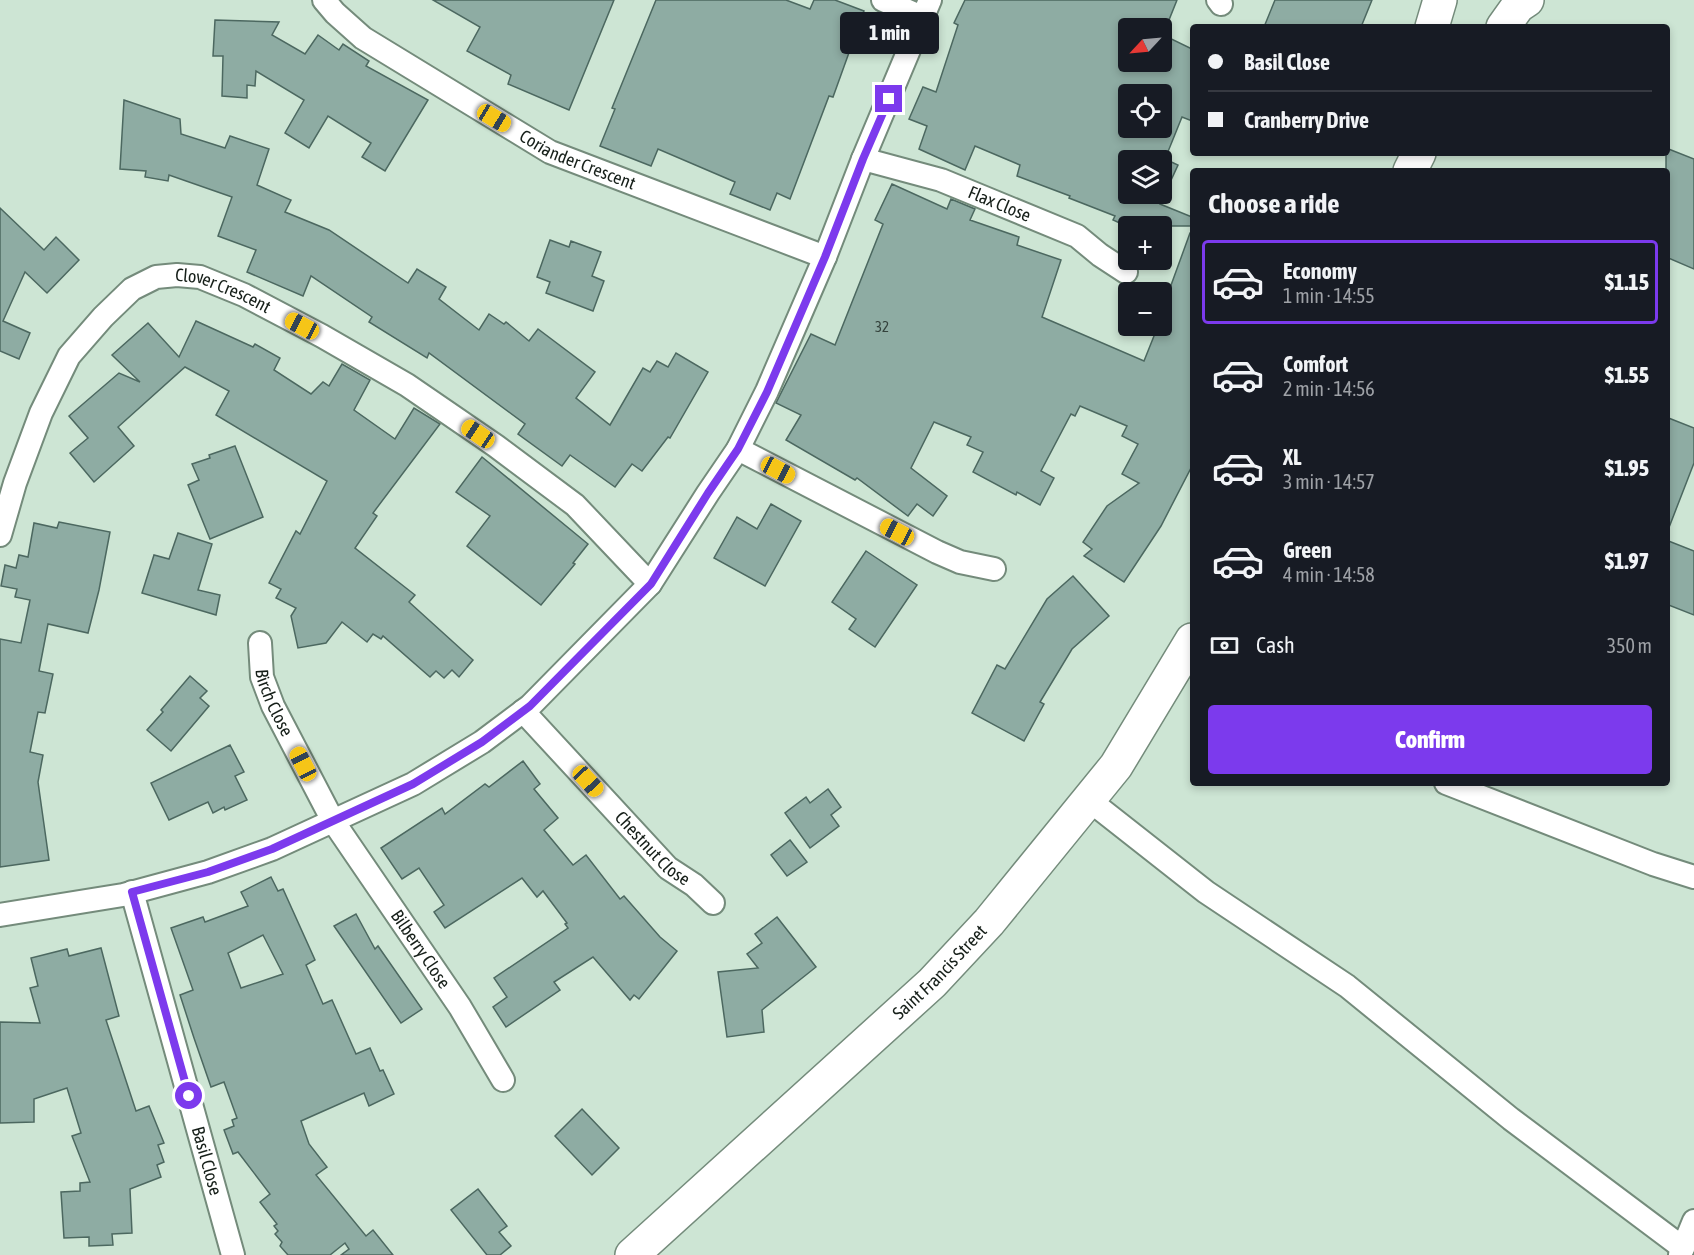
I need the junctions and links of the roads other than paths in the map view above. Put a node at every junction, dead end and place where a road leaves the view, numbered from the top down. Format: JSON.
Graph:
{"nodes":[{"id":1,"x":324,"y":0,"type":"edge"},
{"id":2,"x":883,"y":0,"type":"edge"},
{"id":3,"x":1440,"y":0,"type":"edge"},
{"id":4,"x":1527,"y":0,"type":"edge"},
{"id":5,"x":927,"y":9,"type":"edge"},
{"id":6,"x":1433,"y":24,"type":"edge"},
{"id":7,"x":1505,"y":24,"type":"edge"},
{"id":8,"x":863,"y":159,"type":"junction"},
{"id":9,"x":825,"y":257,"type":"junction"},
{"id":10,"x":1126,"y":272,"type":"dead end"},
{"id":11,"x":738,"y":449,"type":"junction"},
{"id":12,"x":0,"y":535,"type":"edge"},
{"id":13,"x":994,"y":570,"type":"dead end"},
{"id":14,"x":651,"y":584,"type":"junction"},
{"id":15,"x":260,"y":644,"type":"dead end"},
{"id":16,"x":1190,"y":648,"type":"edge"},
{"id":17,"x":1183,"y":676,"type":"edge"},
{"id":18,"x":523,"y":711,"type":"junction"},
{"id":19,"x":1454,"y":786,"type":"edge"},
{"id":20,"x":1089,"y":800,"type":"junction"},
{"id":21,"x":333,"y":821,"type":"junction"},
{"id":22,"x":1694,"y":878,"type":"edge"},
{"id":23,"x":132,"y":892,"type":"junction"},
{"id":24,"x":713,"y":903,"type":"dead end"},
{"id":25,"x":0,"y":915,"type":"edge"},
{"id":26,"x":503,"y":1080,"type":"dead end"},
{"id":27,"x":1694,"y":1221,"type":"edge"},
{"id":28,"x":1681,"y":1252,"type":"edge"},
{"id":29,"x":233,"y":1255,"type":"edge"},
{"id":30,"x":632,"y":1255,"type":"edge"}],
"edges":[{"from":1,"to":9,"type":"street","name":"Coriander Crescent"},
{"from":2,"to":5,"type":"street"},
{"from":3,"to":6,"type":"street"},
{"from":4,"to":7,"type":"street"},
{"from":5,"to":8,"type":"street"},
{"from":8,"to":9,"type":"street"},
{"from":8,"to":10,"type":"street","name":"Flax Close"},
{"from":9,"to":11,"type":"street"},
{"from":11,"to":13,"type":"street"},
{"from":11,"to":14,"type":"street"},
{"from":12,"to":14,"type":"street","name":"Clover Crescent"},
{"from":14,"to":18,"type":"street"},
{"from":15,"to":21,"type":"street","name":"Birch Close"},
{"from":16,"to":17,"type":"street","name":"Saint Francis Street"},
{"from":17,"to":20,"type":"street","name":"Saint Francis Street"},
{"from":18,"to":21,"type":"street"},
{"from":18,"to":24,"type":"street","name":"Chestnut Close"},
{"from":19,"to":22,"type":"street"},
{"from":20,"to":28,"type":"street"},
{"from":20,"to":30,"type":"street","name":"Saint Francis Street"},
{"from":21,"to":23,"type":"street"},
{"from":21,"to":26,"type":"street","name":"Bilberry Close"},
{"from":23,"to":25,"type":"street"},
{"from":23,"to":29,"type":"street","name":"Basil Close"},
{"from":27,"to":28,"type":"street"}]}
